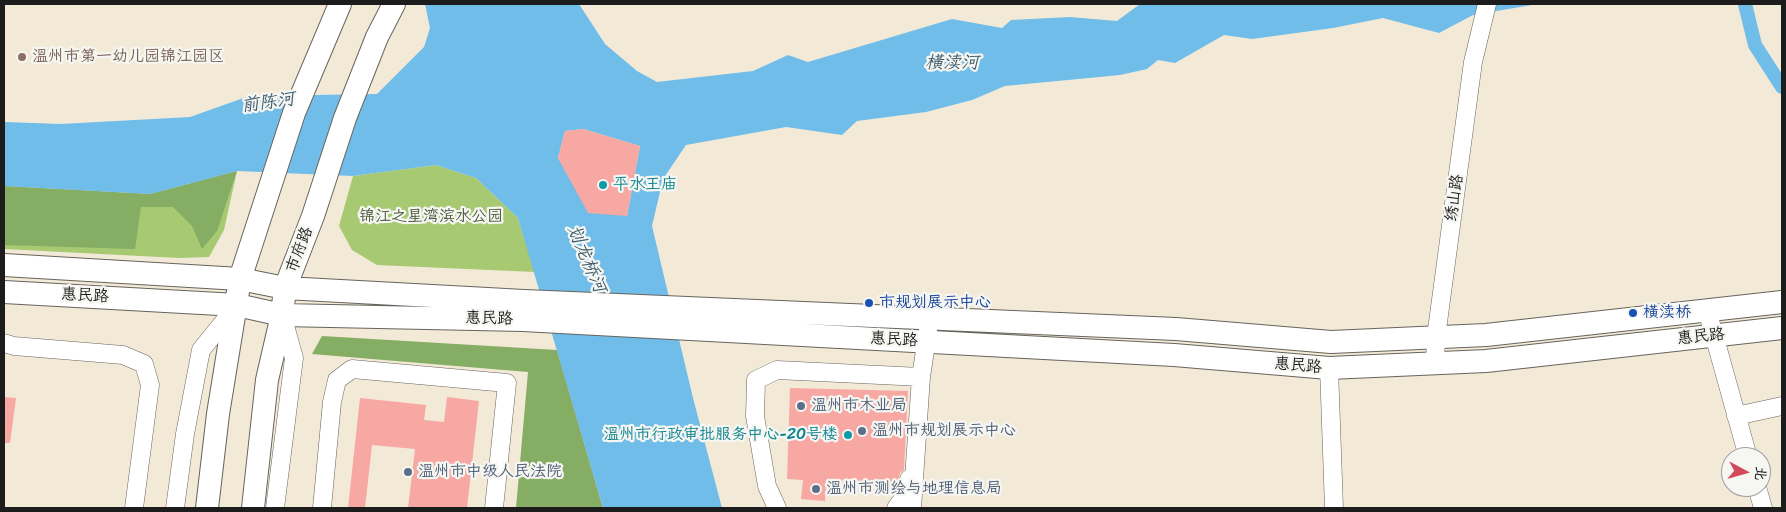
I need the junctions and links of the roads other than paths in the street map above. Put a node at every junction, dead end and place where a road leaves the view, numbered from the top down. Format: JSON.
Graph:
{"nodes":[{"id":1,"x":340,"y":4,"type":"edge"},
{"id":2,"x":394,"y":4,"type":"edge"},
{"id":3,"x":1487,"y":4,"type":"edge"},
{"id":4,"x":4,"y":265,"type":"edge"},
{"id":5,"x":240,"y":279,"type":"junction"},
{"id":6,"x":285,"y":288,"type":"junction"},
{"id":7,"x":4,"y":292,"type":"edge"},
{"id":8,"x":1782,"y":302,"type":"edge"},
{"id":9,"x":237,"y":305,"type":"junction"},
{"id":10,"x":523,"y":310,"type":"junction"},
{"id":11,"x":1707,"y":310,"type":"junction"},
{"id":12,"x":282,"y":315,"type":"junction"},
{"id":13,"x":930,"y":318,"type":"junction"},
{"id":14,"x":692,"y":319,"type":"junction"},
{"id":15,"x":1782,"y":328,"type":"edge"},
{"id":16,"x":1714,"y":336,"type":"junction"},
{"id":17,"x":1436,"y":337,"type":"junction"},
{"id":18,"x":926,"y":342,"type":"junction"},
{"id":19,"x":4,"y":343,"type":"edge"},
{"id":20,"x":1435,"y":364,"type":"junction"},
{"id":21,"x":1329,"y":368,"type":"junction"},
{"id":22,"x":920,"y":377,"type":"junction"},
{"id":23,"x":1782,"y":406,"type":"edge"},
{"id":24,"x":1736,"y":416,"type":"junction"},
{"id":25,"x":917,"y":437,"type":"junction"},
{"id":26,"x":1745,"y":447,"type":"edge"},
{"id":27,"x":134,"y":508,"type":"edge"},
{"id":28,"x":175,"y":508,"type":"edge"},
{"id":29,"x":206,"y":508,"type":"edge"},
{"id":30,"x":253,"y":508,"type":"edge"},
{"id":31,"x":275,"y":508,"type":"edge"},
{"id":32,"x":322,"y":508,"type":"edge"},
{"id":33,"x":494,"y":508,"type":"edge"},
{"id":34,"x":777,"y":508,"type":"edge"},
{"id":35,"x":896,"y":508,"type":"edge"},
{"id":36,"x":912,"y":508,"type":"edge"},
{"id":37,"x":1334,"y":508,"type":"edge"}],
"edges":[{"from":1,"to":5,"type":"main road"},
{"from":2,"to":6,"type":"main road","name":"市府路"},
{"from":3,"to":17,"type":"street","name":"绣山路"},
{"from":4,"to":5,"type":"main road","name":"惠民路"},
{"from":5,"to":6,"type":"main road","name":"惠民路"},
{"from":5,"to":9,"type":"main road"},
{"from":6,"to":10,"type":"main road","name":"惠民路"},
{"from":6,"to":12,"type":"main road","name":"市府路"},
{"from":7,"to":9,"type":"main road","name":"惠民路"},
{"from":8,"to":11,"type":"main road","name":"惠民路"},
{"from":9,"to":12,"type":"main road","name":"惠民路"},
{"from":9,"to":28,"type":"street"},
{"from":9,"to":29,"type":"main road"},
{"from":10,"to":12,"type":"main road","name":"惠民路"},
{"from":10,"to":14,"type":"main road","name":"惠民路"},
{"from":11,"to":16,"type":"street"},
{"from":11,"to":17,"type":"main road","name":"惠民路"},
{"from":12,"to":30,"type":"main road","name":"市府路"},
{"from":12,"to":31,"type":"street"},
{"from":13,"to":14,"type":"main road","name":"惠民路"},
{"from":13,"to":17,"type":"main road","name":"惠民路"},
{"from":13,"to":18,"type":"street"},
{"from":14,"to":18,"type":"main road","name":"惠民路"},
{"from":15,"to":16,"type":"main road","name":"惠民路"},
{"from":16,"to":20,"type":"main road","name":"惠民路"},
{"from":16,"to":24,"type":"street"},
{"from":17,"to":20,"type":"street","name":"绣山路"},
{"from":18,"to":21,"type":"main road","name":"惠民路"},
{"from":18,"to":22,"type":"street"},
{"from":19,"to":27,"type":"street"},
{"from":20,"to":21,"type":"main road","name":"惠民路"},
{"from":21,"to":37,"type":"street"},
{"from":22,"to":25,"type":"street"},
{"from":22,"to":34,"type":"street"},
{"from":23,"to":24,"type":"street"},
{"from":24,"to":26,"type":"street"},
{"from":25,"to":35,"type":"street"},
{"from":25,"to":36,"type":"street"},
{"from":32,"to":33,"type":"street"}]}
